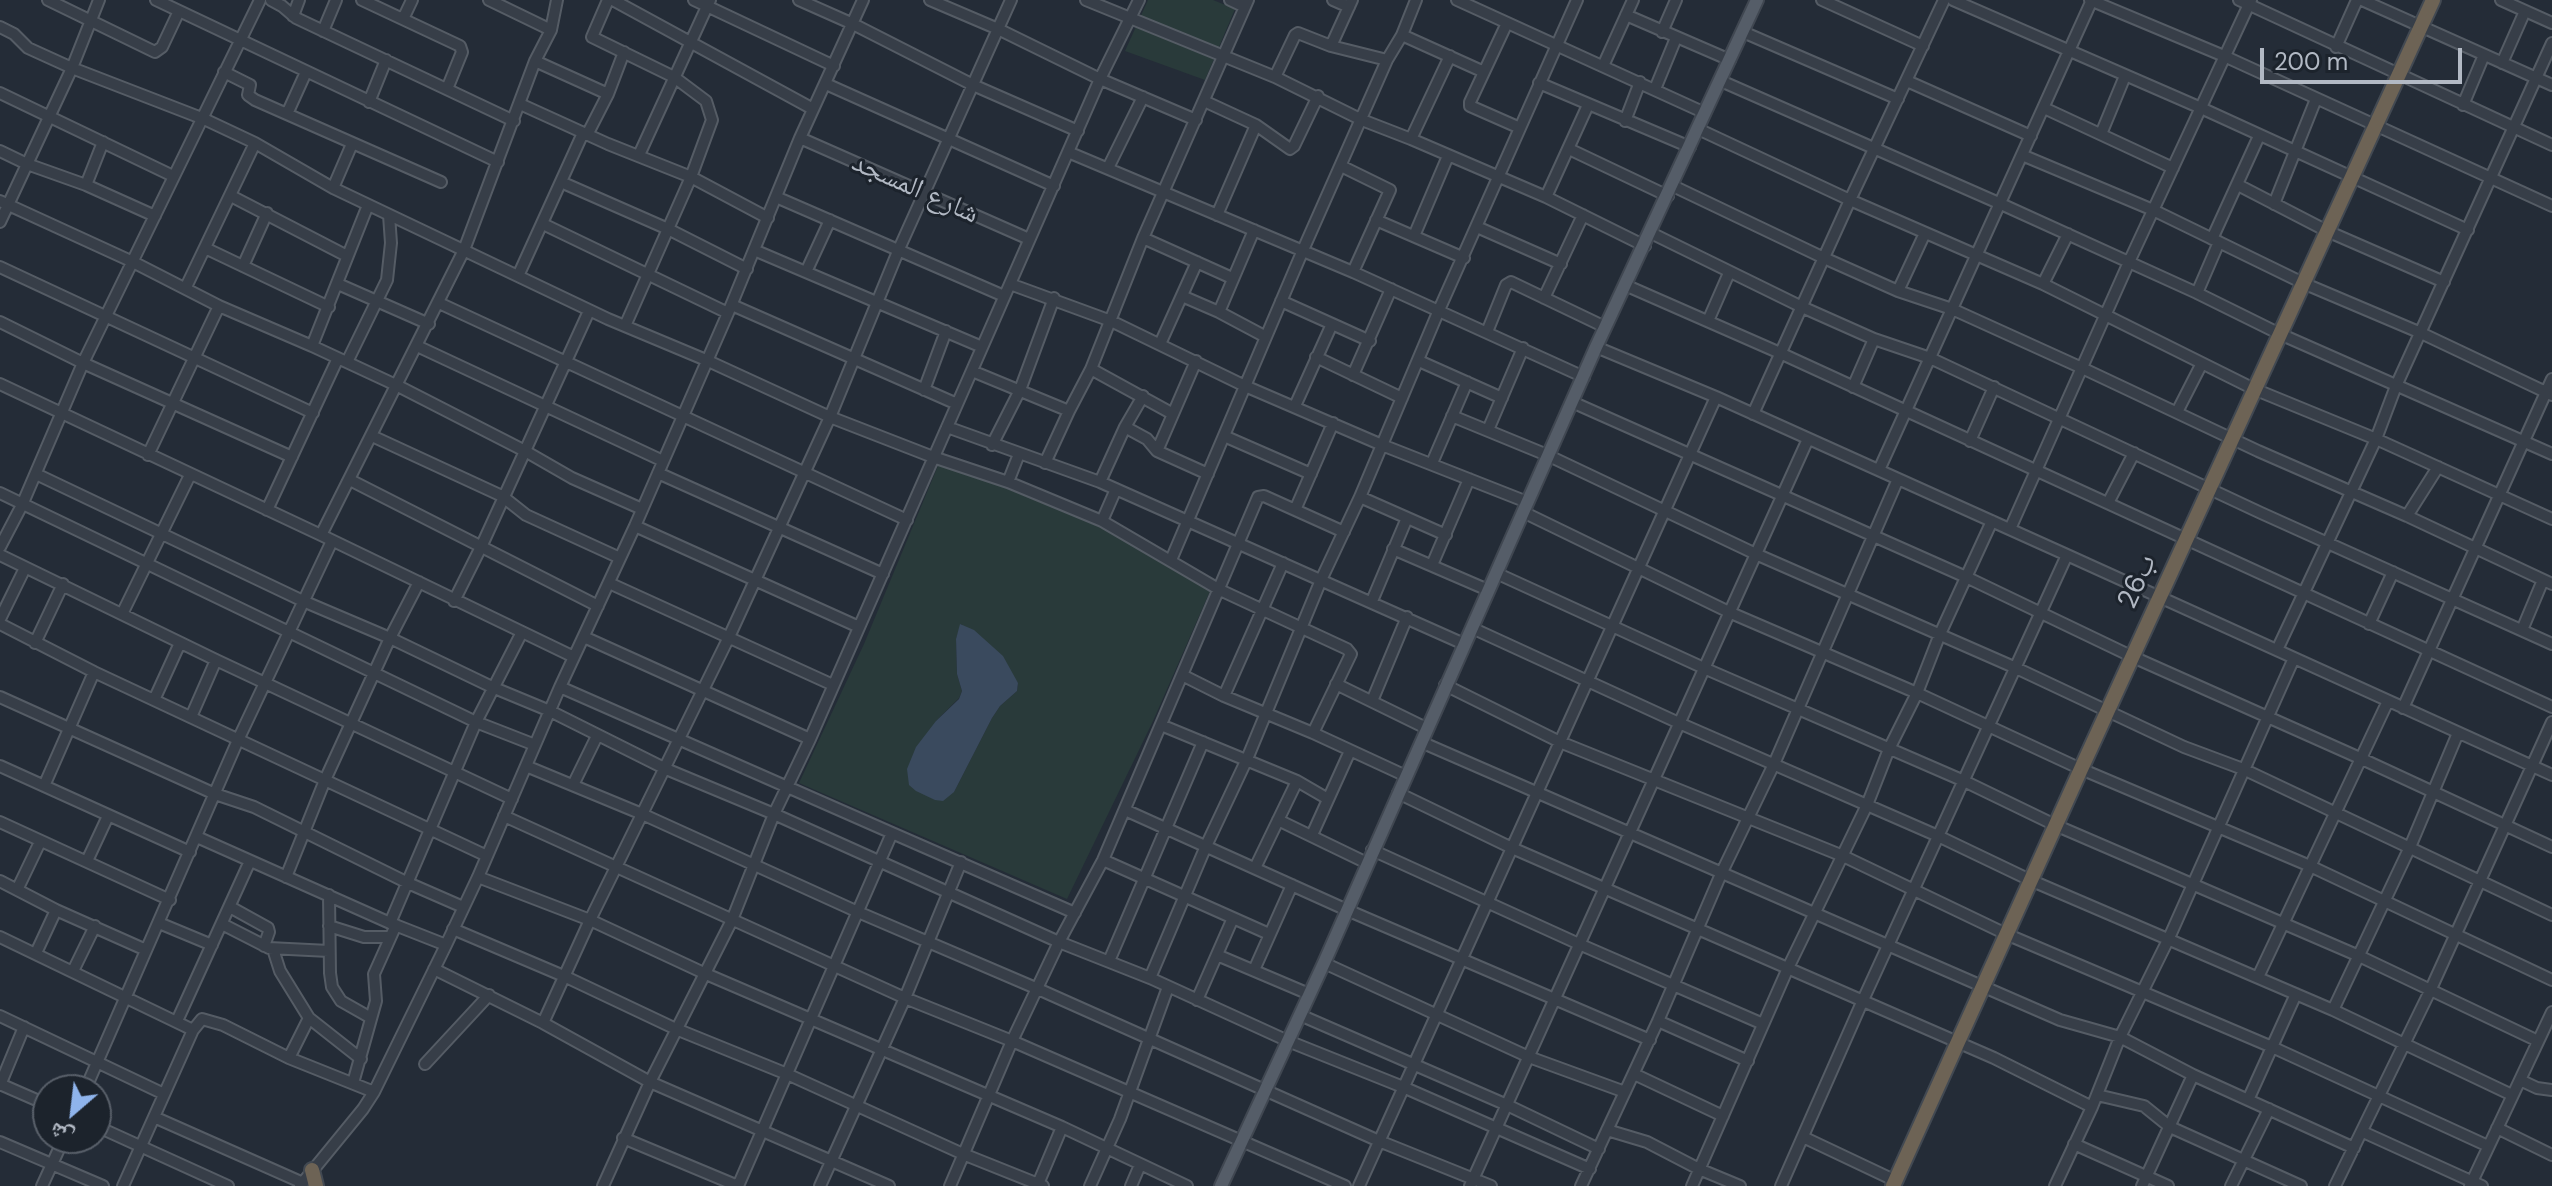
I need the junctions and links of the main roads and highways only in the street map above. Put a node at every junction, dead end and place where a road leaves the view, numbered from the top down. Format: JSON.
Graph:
{"nodes":[{"id":1,"x":1757,"y":0,"type":"edge"},
{"id":2,"x":2433,"y":0,"type":"edge"},
{"id":3,"x":1894,"y":1183,"type":"edge"},
{"id":4,"x":1221,"y":1186,"type":"edge"}],
"edges":[{"from":1,"to":4,"type":"main road"},
{"from":2,"to":3,"type":"highway","name":"26ب"}]}
